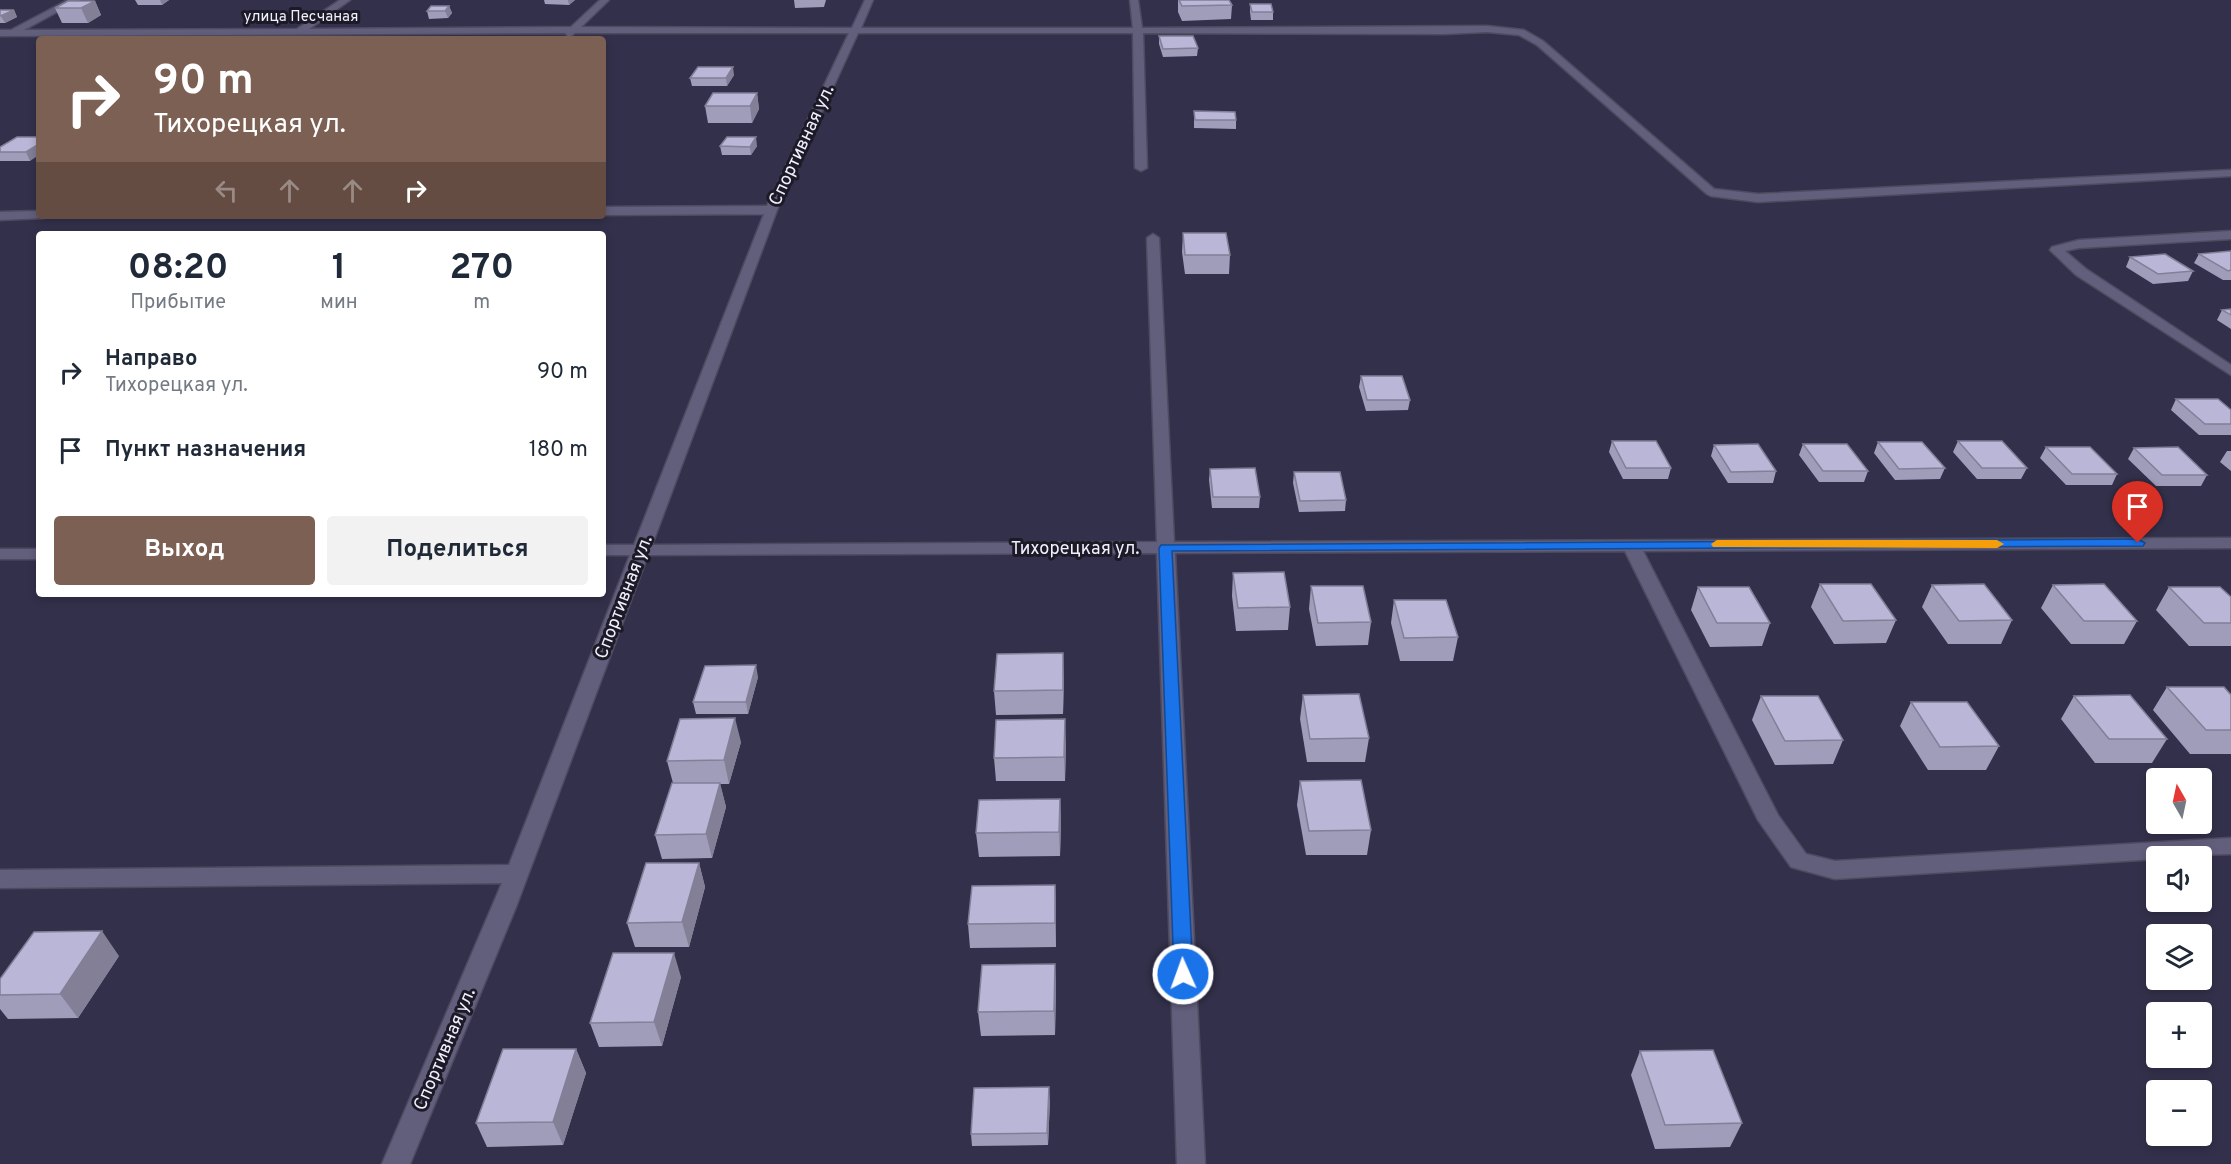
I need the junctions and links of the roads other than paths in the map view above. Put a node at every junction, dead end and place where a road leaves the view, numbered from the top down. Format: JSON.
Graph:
{"nodes":[{"id":1,"x":75,"y":0,"type":"edge"},
{"id":2,"x":346,"y":0,"type":"edge"},
{"id":3,"x":604,"y":0,"type":"edge"},
{"id":4,"x":869,"y":0,"type":"edge"},
{"id":5,"x":1134,"y":0,"type":"edge"},
{"id":6,"x":572,"y":30,"type":"junction"},
{"id":7,"x":300,"y":31,"type":"junction"},
{"id":8,"x":854,"y":32,"type":"junction"},
{"id":9,"x":1138,"y":32,"type":"junction"},
{"id":10,"x":0,"y":33,"type":"edge"},
{"id":11,"x":13,"y":33,"type":"junction"},
{"id":12,"x":568,"y":36,"type":"edge"},
{"id":13,"x":0,"y":39,"type":"edge"},
{"id":14,"x":1141,"y":168,"type":"dead end"},
{"id":15,"x":2231,"y":173,"type":"edge"},
{"id":16,"x":771,"y":210,"type":"junction"},
{"id":17,"x":606,"y":211,"type":"edge"},
{"id":18,"x":36,"y":215,"type":"edge"},
{"id":19,"x":0,"y":216,"type":"edge"},
{"id":20,"x":2231,"y":235,"type":"edge"},
{"id":21,"x":1153,"y":238,"type":"dead end"},
{"id":22,"x":2231,"y":371,"type":"edge"},
{"id":23,"x":2231,"y":543,"type":"edge"},
{"id":24,"x":1631,"y":545,"type":"junction"},
{"id":25,"x":1166,"y":548,"type":"junction"},
{"id":26,"x":606,"y":550,"type":"edge"},
{"id":27,"x":640,"y":550,"type":"junction"},
{"id":28,"x":0,"y":554,"type":"edge"},
{"id":29,"x":36,"y":554,"type":"edge"},
{"id":30,"x":2231,"y":846,"type":"edge"},
{"id":31,"x":516,"y":874,"type":"junction"},
{"id":32,"x":0,"y":879,"type":"edge"},
{"id":33,"x":396,"y":1164,"type":"edge"},
{"id":34,"x":1191,"y":1164,"type":"edge"}],
"edges":[{"from":1,"to":11,"type":"street"},
{"from":2,"to":7,"type":"street"},
{"from":3,"to":6,"type":"street"},
{"from":4,"to":8,"type":"street","name":"Спортивная ул."},
{"from":5,"to":9,"type":"street"},
{"from":6,"to":7,"type":"street","name":"улица Песчаная"},
{"from":6,"to":8,"type":"street","name":"улица Песчаная"},
{"from":6,"to":12,"type":"street"},
{"from":7,"to":11,"type":"street","name":"улица Песчаная"},
{"from":8,"to":9,"type":"street","name":"улица Песчаная"},
{"from":8,"to":16,"type":"street","name":"Спортивная ул."},
{"from":9,"to":14,"type":"street"},
{"from":9,"to":15,"type":"street","name":"улица Песчаная"},
{"from":10,"to":11,"type":"street","name":"улица Песчаная"},
{"from":11,"to":13,"type":"street"},
{"from":16,"to":17,"type":"street"},
{"from":16,"to":27,"type":"street","name":"Спортивная ул."},
{"from":18,"to":19,"type":"street"},
{"from":20,"to":22,"type":"street"},
{"from":21,"to":25,"type":"street"},
{"from":23,"to":24,"type":"street","name":"Тихорецкая ул."},
{"from":24,"to":25,"type":"street","name":"Тихорецкая ул."},
{"from":24,"to":30,"type":"street"},
{"from":25,"to":27,"type":"street","name":"Тихорецкая ул."},
{"from":25,"to":34,"type":"street"},
{"from":26,"to":27,"type":"street","name":"Тихорецкая ул."},
{"from":27,"to":31,"type":"street","name":"Спортивная ул."},
{"from":28,"to":29,"type":"street"},
{"from":31,"to":32,"type":"street"},
{"from":31,"to":33,"type":"street","name":"Спортивная ул."}]}
